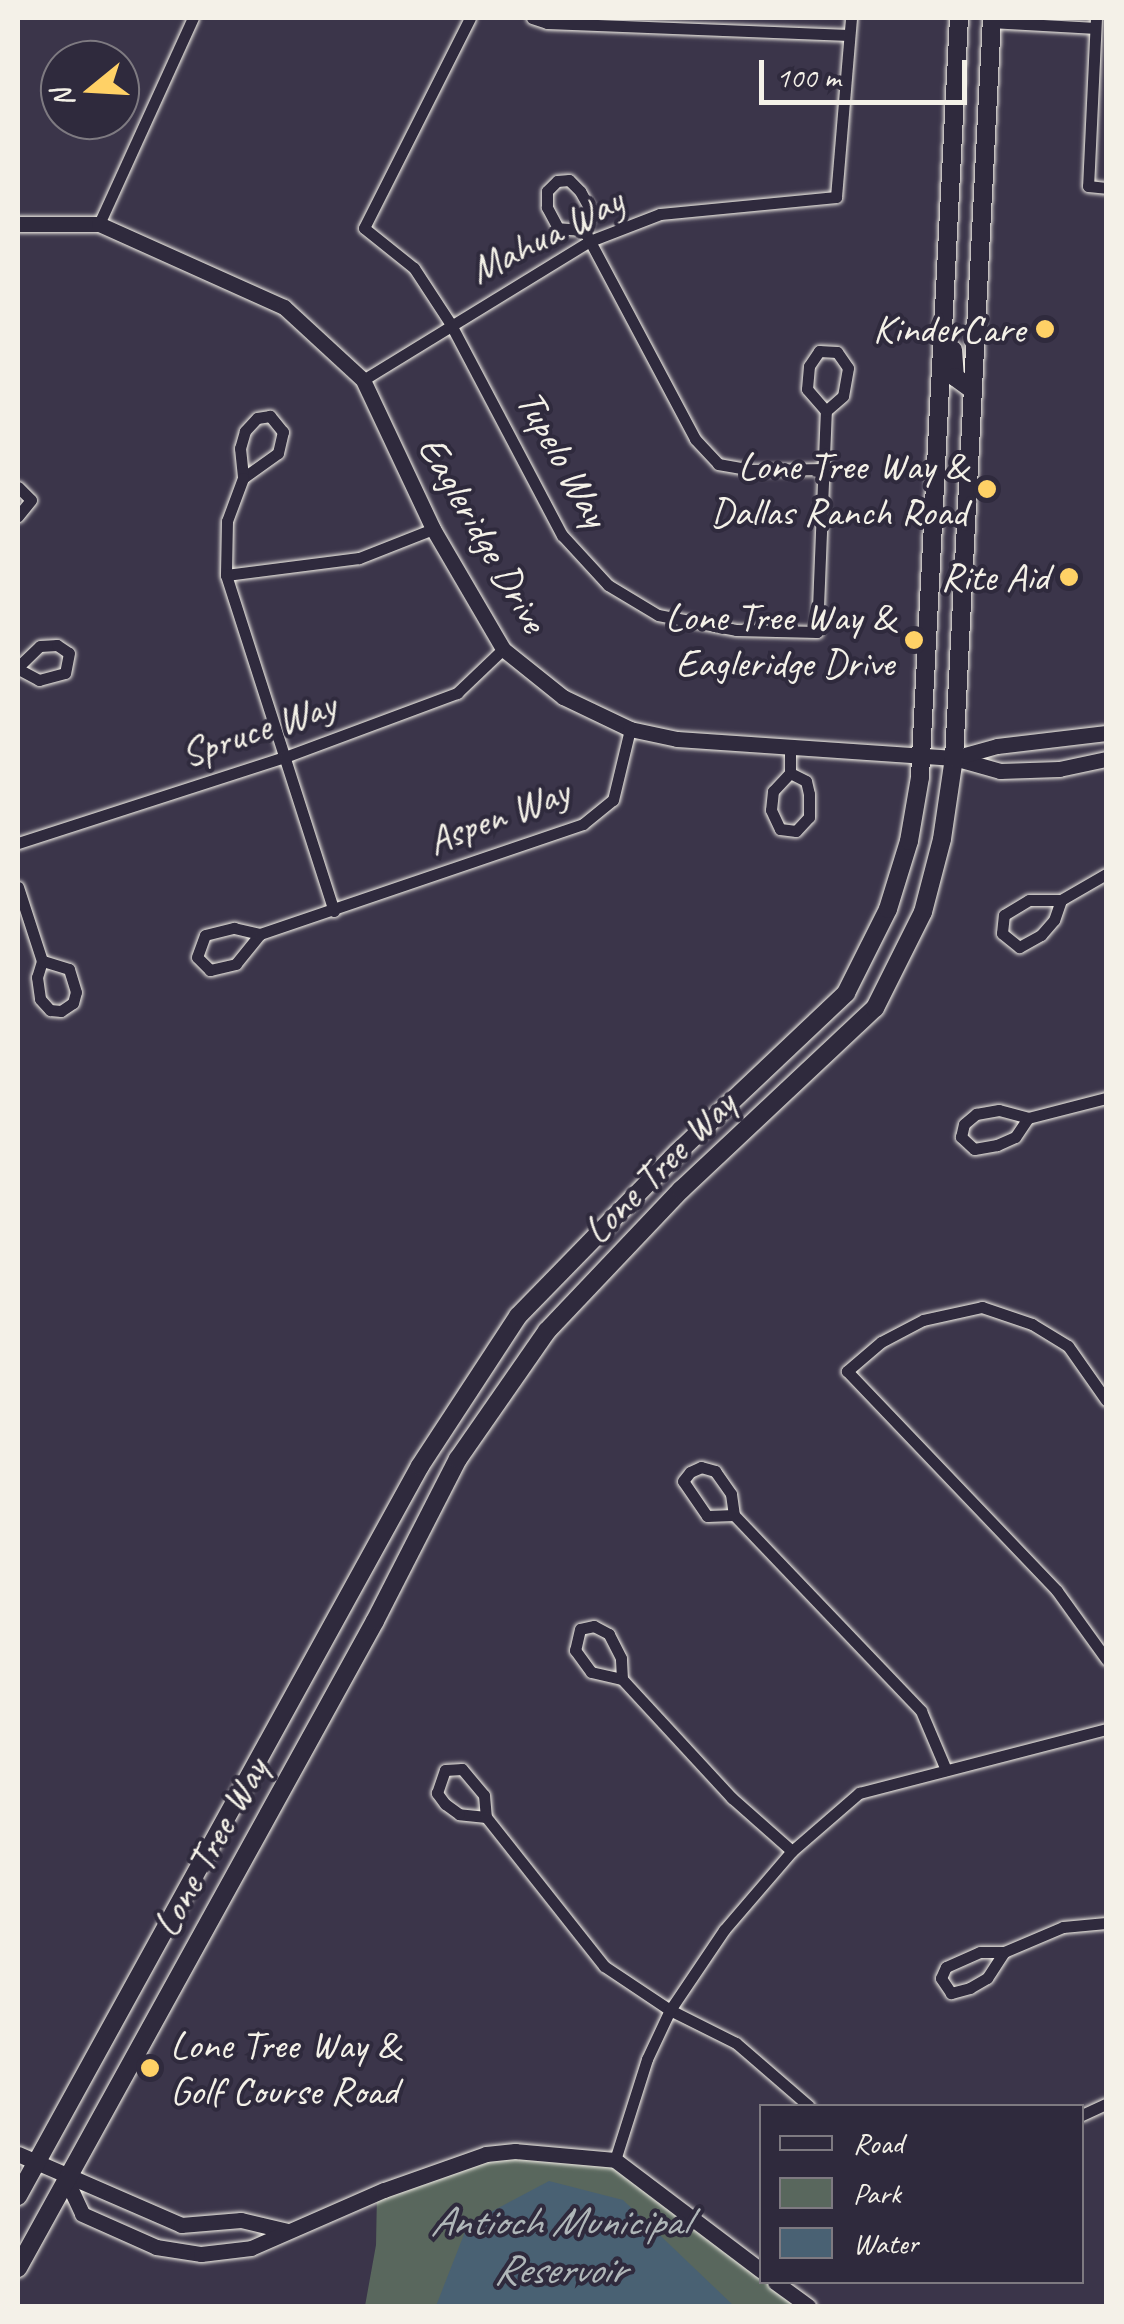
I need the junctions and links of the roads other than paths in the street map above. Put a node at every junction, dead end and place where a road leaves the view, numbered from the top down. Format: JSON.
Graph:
{"nodes":[{"id":1,"x":193,"y":18,"type":"edge"},
{"id":2,"x":470,"y":18,"type":"edge"},
{"id":3,"x":532,"y":18,"type":"edge"},
{"id":4,"x":851,"y":18,"type":"edge"},
{"id":5,"x":959,"y":18,"type":"edge"},
{"id":6,"x":992,"y":20,"type":"edge"},
{"id":7,"x":1096,"y":22,"type":"edge"},
{"id":8,"x":850,"y":34,"type":"junction"},
{"id":9,"x":1106,"y":188,"type":"edge"},
{"id":10,"x":18,"y":224,"type":"edge"},
{"id":11,"x":99,"y":224,"type":"junction"},
{"id":12,"x":587,"y":236,"type":"junction"},
{"id":13,"x":947,"y":256,"type":"junction"},
{"id":14,"x":450,"y":323,"type":"junction"},
{"id":15,"x":364,"y":380,"type":"junction"},
{"id":16,"x":973,"y":390,"type":"junction"},
{"id":17,"x":826,"y":411,"type":"junction"},
{"id":18,"x":823,"y":469,"type":"junction"},
{"id":19,"x":243,"y":478,"type":"junction"},
{"id":20,"x":18,"y":487,"type":"edge"},
{"id":21,"x":18,"y":516,"type":"edge"},
{"id":22,"x":433,"y":529,"type":"junction"},
{"id":23,"x":226,"y":575,"type":"junction"},
{"id":24,"x":504,"y":650,"type":"junction"},
{"id":25,"x":630,"y":729,"type":"junction"},
{"id":26,"x":1106,"y":732,"type":"edge"},
{"id":27,"x":790,"y":746,"type":"junction"},
{"id":28,"x":922,"y":756,"type":"junction"},
{"id":29,"x":286,"y":757,"type":"junction"},
{"id":30,"x":954,"y":758,"type":"junction"},
{"id":31,"x":1106,"y":759,"type":"edge"},
{"id":32,"x":790,"y":773,"type":"junction"},
{"id":33,"x":18,"y":843,"type":"edge"},
{"id":34,"x":1103,"y":875,"type":"edge"},
{"id":35,"x":18,"y":886,"type":"edge"},
{"id":36,"x":1106,"y":891,"type":"edge"},
{"id":37,"x":1061,"y":900,"type":"junction"},
{"id":38,"x":334,"y":912,"type":"junction"},
{"id":39,"x":260,"y":934,"type":"junction"},
{"id":40,"x":42,"y":961,"type":"junction"},
{"id":41,"x":1106,"y":1098,"type":"edge"},
{"id":42,"x":1028,"y":1118,"type":"junction"},
{"id":43,"x":1106,"y":1400,"type":"edge"},
{"id":44,"x":734,"y":1515,"type":"junction"},
{"id":45,"x":1106,"y":1659,"type":"edge"},
{"id":46,"x":622,"y":1679,"type":"junction"},
{"id":47,"x":1106,"y":1730,"type":"edge"},
{"id":48,"x":946,"y":1770,"type":"junction"},
{"id":49,"x":486,"y":1817,"type":"junction"},
{"id":50,"x":792,"y":1851,"type":"junction"},
{"id":51,"x":1106,"y":1923,"type":"edge"},
{"id":52,"x":1004,"y":1952,"type":"junction"},
{"id":53,"x":670,"y":2010,"type":"junction"},
{"id":54,"x":807,"y":2104,"type":"edge"},
{"id":55,"x":18,"y":2154,"type":"edge"},
{"id":56,"x":615,"y":2160,"type":"junction"},
{"id":57,"x":35,"y":2163,"type":"junction"},
{"id":58,"x":66,"y":2179,"type":"junction"},
{"id":59,"x":18,"y":2196,"type":"edge"},
{"id":60,"x":287,"y":2231,"type":"junction"},
{"id":61,"x":18,"y":2268,"type":"edge"},
{"id":62,"x":759,"y":2270,"type":"edge"},
{"id":63,"x":778,"y":2284,"type":"edge"},
{"id":64,"x":808,"y":2306,"type":"edge"}],
"edges":[{"from":1,"to":11,"type":"street"},
{"from":2,"to":14,"type":"street","name":"Tupelo Way"},
{"from":3,"to":8,"type":"street"},
{"from":4,"to":8,"type":"street"},
{"from":5,"to":13,"type":"main road","name":"Lone Tree Way"},
{"from":6,"to":7,"type":"street"},
{"from":6,"to":16,"type":"main road","name":"Lone Tree Way"},
{"from":7,"to":9,"type":"street"},
{"from":8,"to":12,"type":"street","name":"Mahua Way"},
{"from":10,"to":11,"type":"street","name":"Eagleridge Drive"},
{"from":11,"to":15,"type":"street","name":"Eagleridge Drive"},
{"from":12,"to":12,"type":"street"},
{"from":12,"to":14,"type":"street","name":"Mahua Way"},
{"from":12,"to":18,"type":"street"},
{"from":13,"to":16,"type":"main road"},
{"from":13,"to":28,"type":"main road","name":"Lone Tree Way"},
{"from":14,"to":15,"type":"street","name":"Mahua Way"},
{"from":14,"to":18,"type":"street","name":"Tupelo Way"},
{"from":15,"to":22,"type":"street","name":"Eagleridge Drive"},
{"from":16,"to":30,"type":"main road","name":"Lone Tree Way"},
{"from":17,"to":17,"type":"street"},
{"from":17,"to":18,"type":"street"},
{"from":19,"to":19,"type":"street"},
{"from":19,"to":23,"type":"street"},
{"from":20,"to":21,"type":"street"},
{"from":22,"to":23,"type":"street"},
{"from":22,"to":24,"type":"street","name":"Eagleridge Drive"},
{"from":23,"to":29,"type":"street"},
{"from":24,"to":25,"type":"street","name":"Eagleridge Drive"},
{"from":24,"to":29,"type":"street","name":"Spruce Way"},
{"from":25,"to":27,"type":"street","name":"Eagleridge Drive"},
{"from":25,"to":38,"type":"street","name":"Aspen Way"},
{"from":26,"to":30,"type":"street"},
{"from":27,"to":28,"type":"street","name":"Eagleridge Drive"},
{"from":27,"to":32,"type":"street"},
{"from":28,"to":30,"type":"street","name":"Eagleridge Drive"},
{"from":28,"to":57,"type":"main road","name":"Lone Tree Way"},
{"from":29,"to":33,"type":"street","name":"Spruce Way"},
{"from":29,"to":38,"type":"street"},
{"from":30,"to":31,"type":"street"},
{"from":30,"to":58,"type":"main road","name":"Lone Tree Way"},
{"from":32,"to":32,"type":"street"},
{"from":34,"to":36,"type":"street"},
{"from":34,"to":37,"type":"street"},
{"from":35,"to":40,"type":"street"},
{"from":37,"to":37,"type":"street"},
{"from":38,"to":39,"type":"street","name":"Aspen Way"},
{"from":39,"to":39,"type":"street"},
{"from":40,"to":40,"type":"street"},
{"from":41,"to":42,"type":"street"},
{"from":42,"to":42,"type":"street"},
{"from":43,"to":45,"type":"street"},
{"from":44,"to":44,"type":"street"},
{"from":44,"to":48,"type":"street"},
{"from":46,"to":46,"type":"street"},
{"from":46,"to":50,"type":"street"},
{"from":47,"to":48,"type":"street"},
{"from":48,"to":50,"type":"street"},
{"from":49,"to":49,"type":"street"},
{"from":49,"to":53,"type":"street"},
{"from":50,"to":53,"type":"street"},
{"from":51,"to":52,"type":"street"},
{"from":52,"to":52,"type":"street"},
{"from":53,"to":54,"type":"street"},
{"from":53,"to":56,"type":"street"},
{"from":55,"to":57,"type":"street"},
{"from":56,"to":60,"type":"street"},
{"from":56,"to":62,"type":"street"},
{"from":57,"to":58,"type":"street"},
{"from":57,"to":59,"type":"main road","name":"Lone Tree Way"},
{"from":58,"to":60,"type":"street"},
{"from":58,"to":60,"type":"street"},
{"from":58,"to":61,"type":"main road","name":"Lone Tree Way"},
{"from":63,"to":64,"type":"street"}]}
